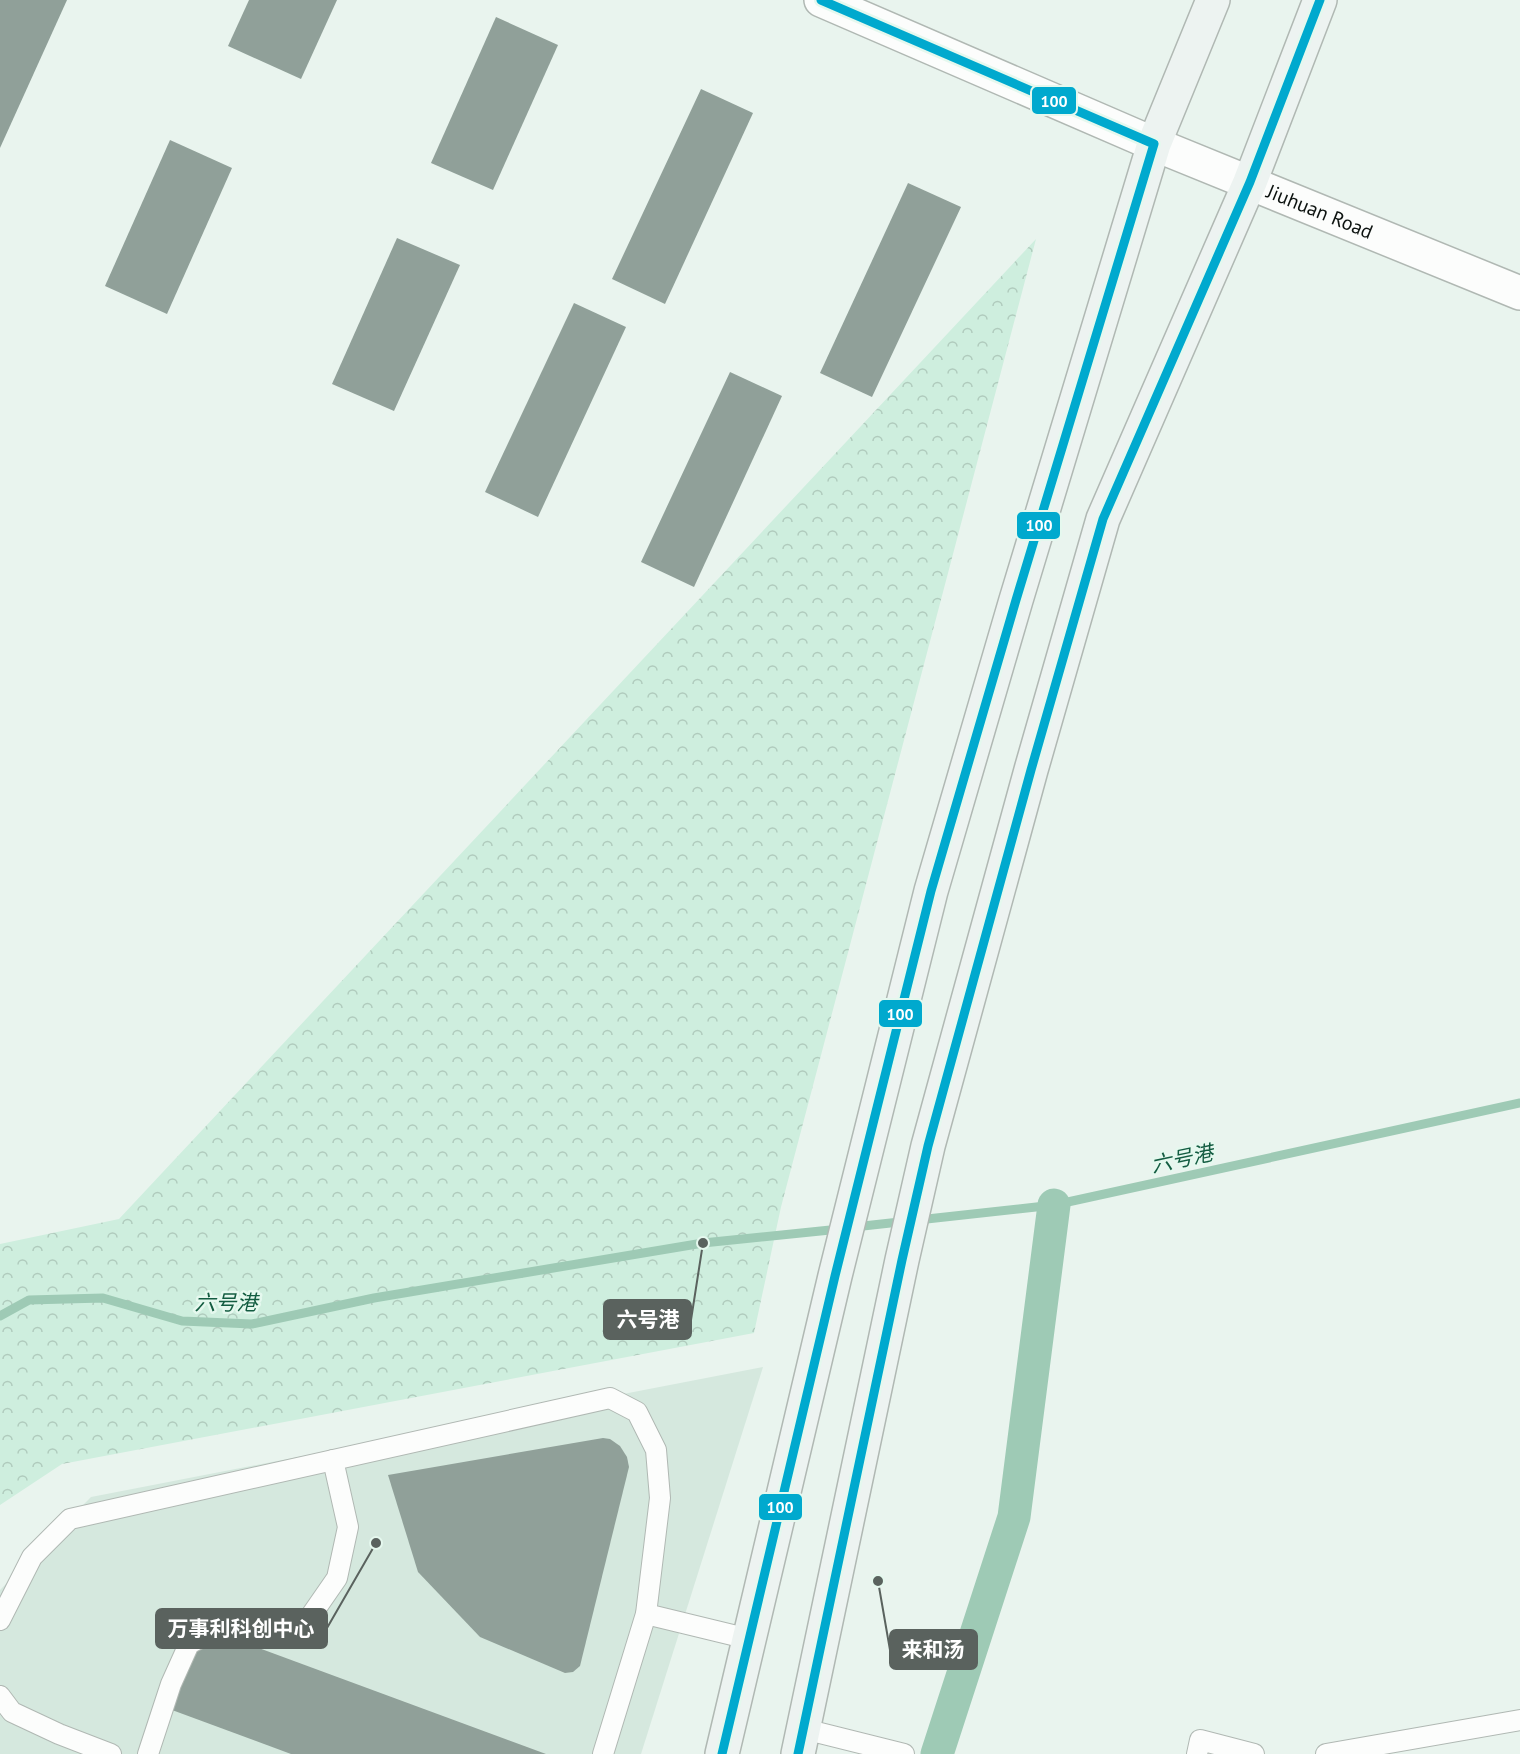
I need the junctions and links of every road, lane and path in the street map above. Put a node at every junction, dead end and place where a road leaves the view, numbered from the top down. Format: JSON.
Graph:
{"nodes":[{"id":1,"x":821,"y":0,"type":"edge"},
{"id":2,"x":1213,"y":0,"type":"edge"},
{"id":3,"x":1320,"y":0,"type":"edge"},
{"id":4,"x":1154,"y":144,"type":"junction"},
{"id":5,"x":1250,"y":182,"type":"junction"},
{"id":6,"x":1520,"y":293,"type":"edge"},
{"id":7,"x":333,"y":1460,"type":"junction"},
{"id":8,"x":646,"y":1614,"type":"junction"},
{"id":9,"x":0,"y":1620,"type":"edge"},
{"id":10,"x":749,"y":1639,"type":"junction"},
{"id":11,"x":0,"y":1696,"type":"edge"},
{"id":12,"x":1520,"y":1720,"type":"edge"},
{"id":13,"x":801,"y":1742,"type":"edge"},
{"id":14,"x":111,"y":1754,"type":"edge"},
{"id":15,"x":148,"y":1754,"type":"edge"},
{"id":16,"x":603,"y":1754,"type":"edge"},
{"id":17,"x":722,"y":1754,"type":"edge"},
{"id":18,"x":904,"y":1754,"type":"edge"},
{"id":19,"x":1197,"y":1754,"type":"edge"},
{"id":20,"x":1254,"y":1754,"type":"edge"},
{"id":21,"x":1326,"y":1754,"type":"edge"}],
"edges":[{"from":1,"to":4,"type":"street","name":"Jiuhuan Road"},
{"from":2,"to":4,"type":"main road"},
{"from":3,"to":5,"type":"main road"},
{"from":4,"to":5,"type":"street","name":"Jiuhuan Road"},
{"from":4,"to":10,"type":"main road"},
{"from":5,"to":6,"type":"street","name":"Jiuhuan Road"},
{"from":5,"to":13,"type":"main road"},
{"from":7,"to":8,"type":"lane"},
{"from":7,"to":9,"type":"lane"},
{"from":7,"to":15,"type":"lane"},
{"from":8,"to":10,"type":"lane"},
{"from":8,"to":16,"type":"lane"},
{"from":10,"to":17,"type":"main road"},
{"from":11,"to":14,"type":"lane"},
{"from":12,"to":21,"type":"lane"},
{"from":13,"to":18,"type":"lane"},
{"from":19,"to":20,"type":"lane"}]}
